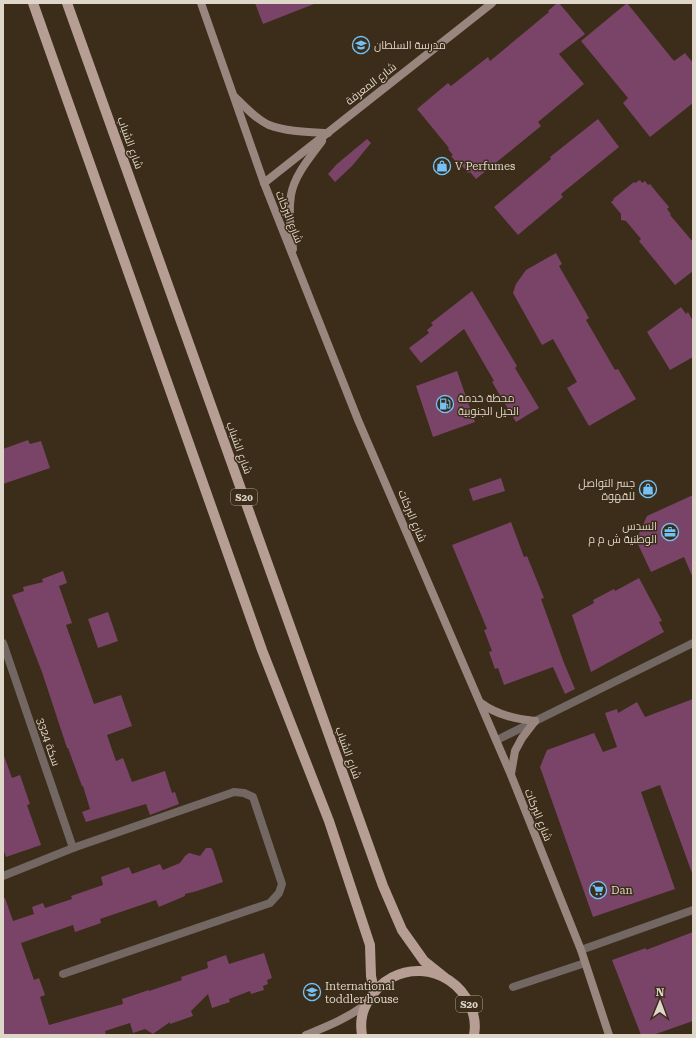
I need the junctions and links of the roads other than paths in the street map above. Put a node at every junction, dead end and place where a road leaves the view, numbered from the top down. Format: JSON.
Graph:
{"nodes":[{"id":1,"x":33,"y":3,"type":"edge"},
{"id":2,"x":67,"y":3,"type":"edge"},
{"id":3,"x":201,"y":3,"type":"edge"},
{"id":4,"x":492,"y":3,"type":"edge"},
{"id":5,"x":233,"y":95,"type":"junction"},
{"id":6,"x":328,"y":133,"type":"junction"},
{"id":7,"x":264,"y":183,"type":"junction"},
{"id":8,"x":294,"y":259,"type":"junction"},
{"id":9,"x":3,"y":643,"type":"edge"},
{"id":10,"x":693,"y":643,"type":"edge"},
{"id":11,"x":480,"y":702,"type":"junction"},
{"id":12,"x":534,"y":721,"type":"junction"},
{"id":13,"x":496,"y":740,"type":"junction"},
{"id":14,"x":511,"y":775,"type":"junction"},
{"id":15,"x":73,"y":848,"type":"junction"},
{"id":16,"x":3,"y":876,"type":"edge"},
{"id":17,"x":693,"y":910,"type":"edge"},
{"id":18,"x":581,"y":950,"type":"junction"},
{"id":19,"x":585,"y":963,"type":"junction"},
{"id":20,"x":63,"y":974,"type":"dead end"},
{"id":21,"x":444,"y":977,"type":"junction"},
{"id":22,"x":513,"y":987,"type":"dead end"},
{"id":23,"x":374,"y":991,"type":"junction"},
{"id":24,"x":365,"y":1005,"type":"junction"},
{"id":25,"x":306,"y":1035,"type":"edge"},
{"id":26,"x":362,"y":1035,"type":"edge"},
{"id":27,"x":474,"y":1035,"type":"edge"},
{"id":28,"x":609,"y":1035,"type":"edge"}],
"edges":[{"from":1,"to":23,"type":"main road"},
{"from":2,"to":21,"type":"main road","name":"شارع الشباب","number":"S20"},
{"from":3,"to":5,"type":"street","name":"شارع البركات"},
{"from":4,"to":6,"type":"street","name":"شارع المعرفة"},
{"from":5,"to":6,"type":"street"},
{"from":5,"to":7,"type":"street","name":"شارع البركات"},
{"from":6,"to":7,"type":"street","name":"شارع المعرفة"},
{"from":6,"to":8,"type":"street"},
{"from":7,"to":8,"type":"street","name":"شارع البركات"},
{"from":8,"to":11,"type":"street","name":"شارع البركات"},
{"from":9,"to":15,"type":"street","name":"سكة 3324"},
{"from":10,"to":12,"type":"street"},
{"from":11,"to":12,"type":"street"},
{"from":11,"to":13,"type":"street","name":"شارع البركات"},
{"from":12,"to":13,"type":"street"},
{"from":12,"to":14,"type":"street"},
{"from":13,"to":14,"type":"street","name":"شارع البركات"},
{"from":14,"to":18,"type":"street","name":"شارع البركات"},
{"from":15,"to":16,"type":"street"},
{"from":15,"to":20,"type":"street"},
{"from":17,"to":18,"type":"street"},
{"from":18,"to":19,"type":"street","name":"شارع البركات"},
{"from":19,"to":22,"type":"street"},
{"from":19,"to":28,"type":"street","name":"شارع البركات"},
{"from":21,"to":23,"type":"main road","number":"S20"},
{"from":21,"to":27,"type":"main road","number":"S20"},
{"from":23,"to":24,"type":"main road","number":"S20"},
{"from":24,"to":25,"type":"street"},
{"from":24,"to":26,"type":"main road","number":"S20"}]}
